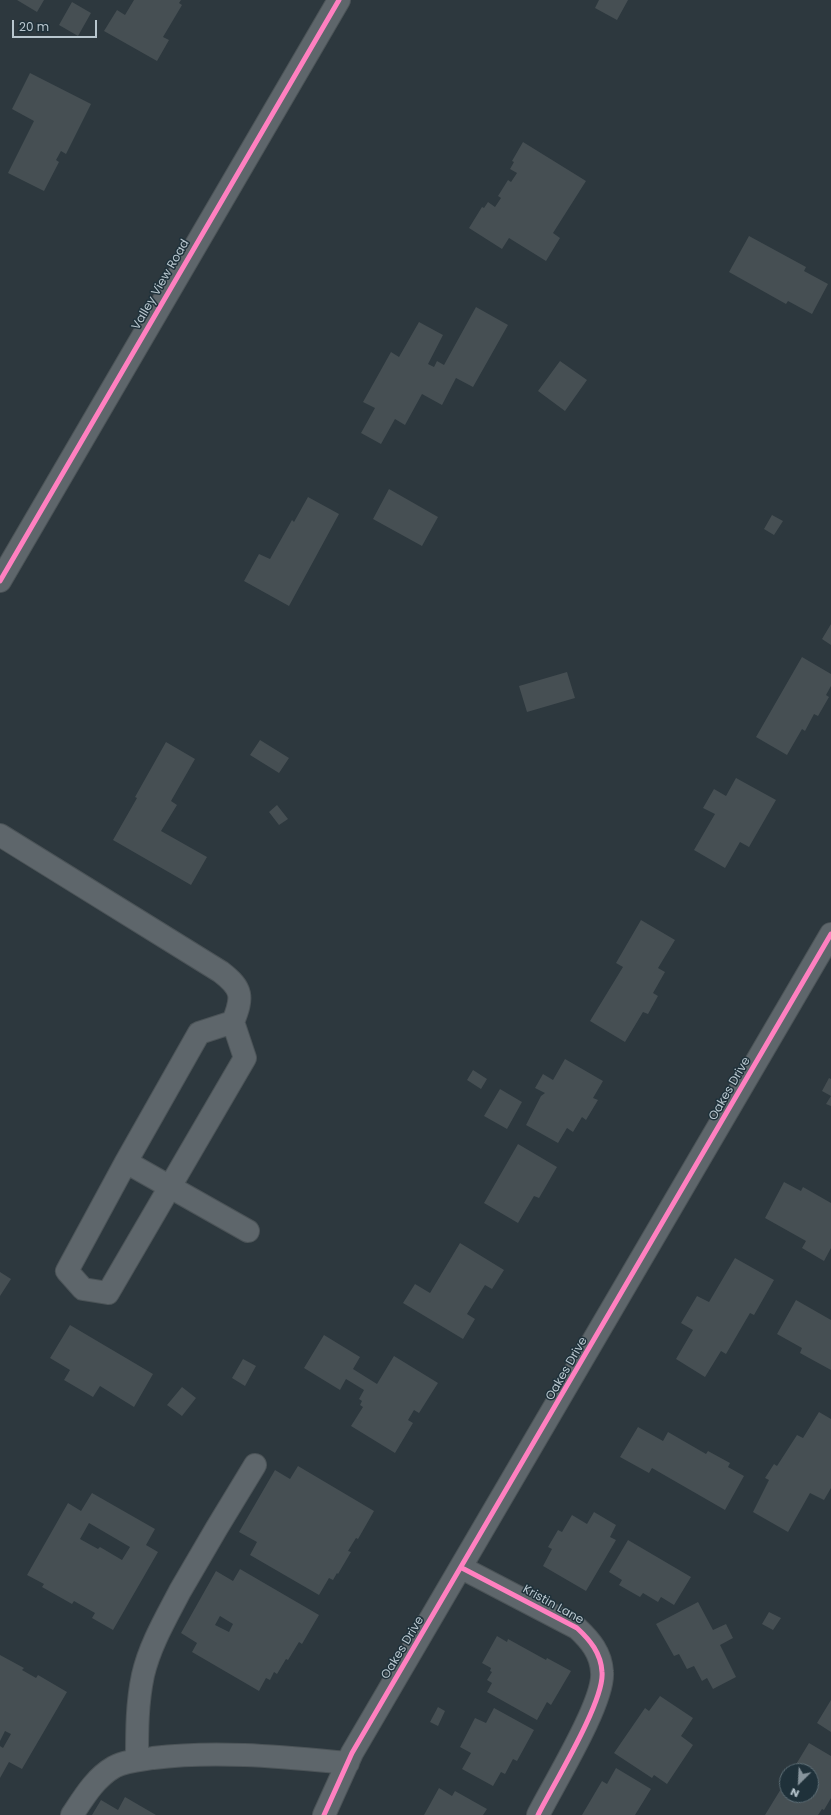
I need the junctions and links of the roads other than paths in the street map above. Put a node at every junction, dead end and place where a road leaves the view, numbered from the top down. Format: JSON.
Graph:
{"nodes":[{"id":1,"x":339,"y":0,"type":"edge"},
{"id":2,"x":0,"y":581,"type":"edge"},
{"id":3,"x":0,"y":835,"type":"edge"},
{"id":4,"x":831,"y":934,"type":"edge"},
{"id":5,"x":232,"y":1022,"type":"junction"},
{"id":6,"x":126,"y":1162,"type":"junction"},
{"id":7,"x":170,"y":1186,"type":"junction"},
{"id":8,"x":248,"y":1231,"type":"dead end"},
{"id":9,"x":254,"y":1465,"type":"dead end"},
{"id":10,"x":462,"y":1568,"type":"junction"},
{"id":11,"x":137,"y":1760,"type":"junction"},
{"id":12,"x":348,"y":1763,"type":"junction"},
{"id":13,"x":72,"y":1815,"type":"edge"},
{"id":14,"x":324,"y":1815,"type":"edge"},
{"id":15,"x":538,"y":1815,"type":"edge"}],
"edges":[{"from":1,"to":2,"type":"street","name":"Valley View Road"},
{"from":3,"to":5,"type":"street"},
{"from":4,"to":10,"type":"street","name":"Oakes Drive"},
{"from":5,"to":6,"type":"street"},
{"from":5,"to":7,"type":"street"},
{"from":6,"to":7,"type":"street"},
{"from":6,"to":7,"type":"street"},
{"from":7,"to":8,"type":"street"},
{"from":9,"to":11,"type":"street"},
{"from":10,"to":12,"type":"street","name":"Oakes Drive"},
{"from":10,"to":15,"type":"street","name":"Kristin Lane"},
{"from":11,"to":12,"type":"street"},
{"from":11,"to":13,"type":"street"},
{"from":12,"to":14,"type":"street","name":"Oakes Drive"}]}
